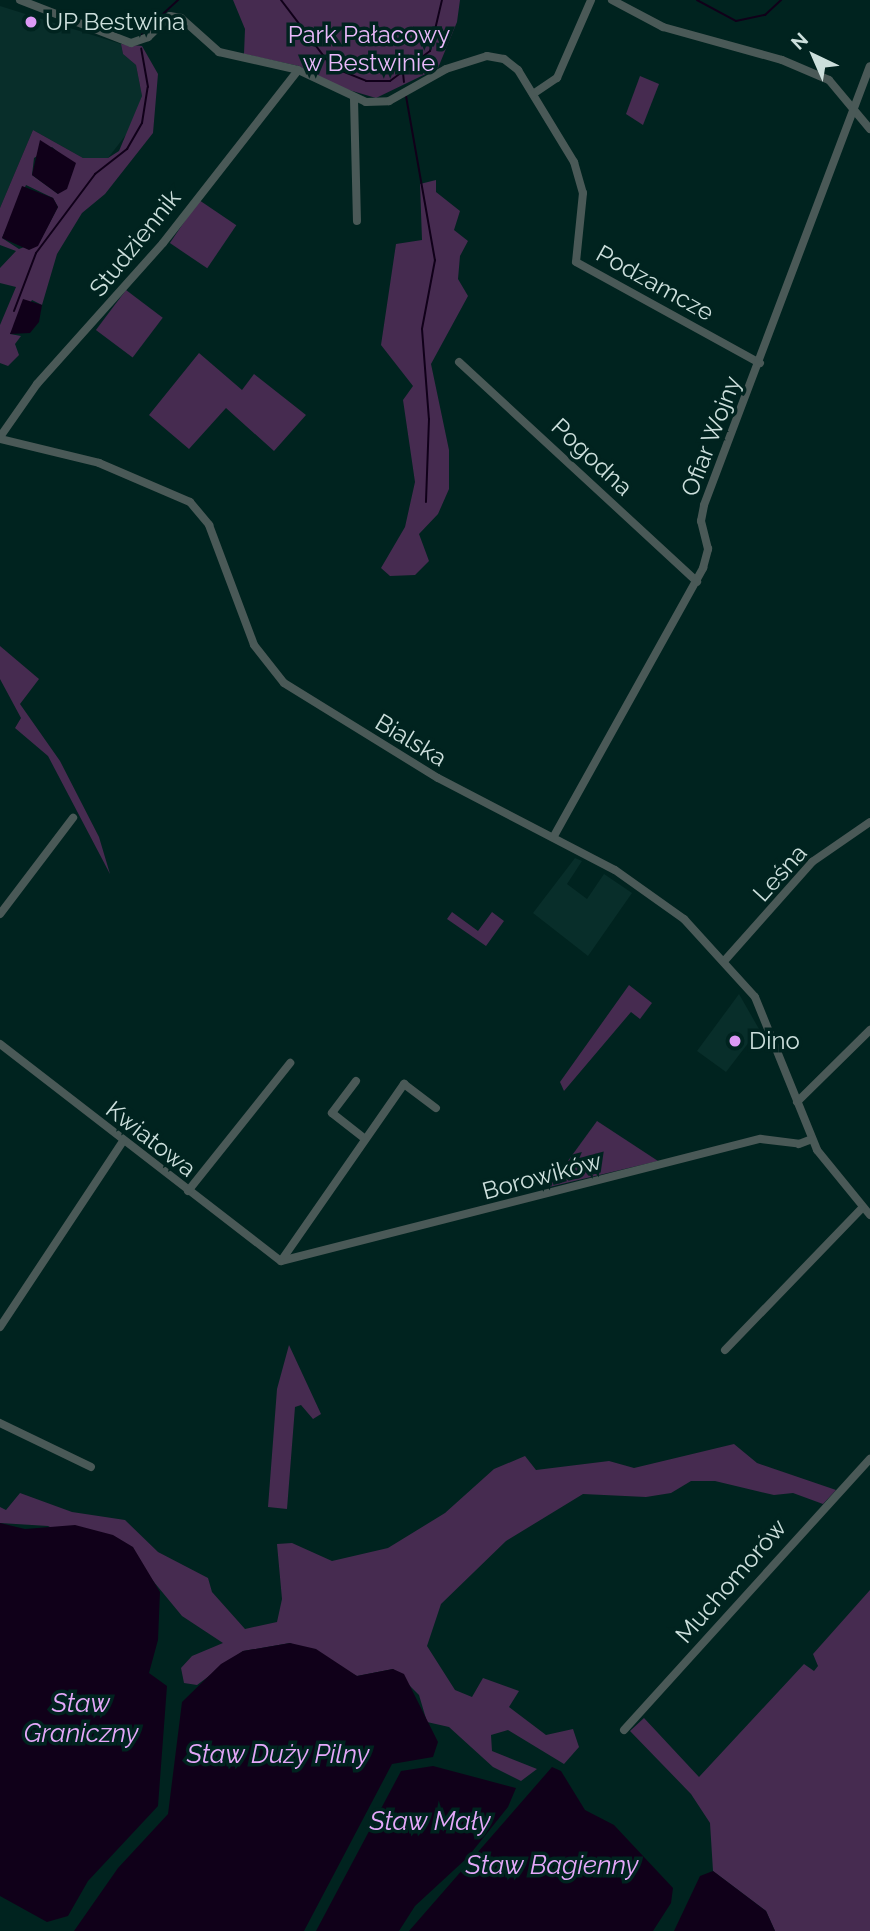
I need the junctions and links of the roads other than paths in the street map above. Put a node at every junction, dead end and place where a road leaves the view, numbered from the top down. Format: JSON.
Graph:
{"nodes":[{"id":1,"x":20,"y":0,"type":"edge"},
{"id":2,"x":591,"y":0,"type":"edge"},
{"id":3,"x":612,"y":0,"type":"edge"},
{"id":4,"x":870,"y":66,"type":"edge"},
{"id":5,"x":298,"y":70,"type":"junction"},
{"id":6,"x":533,"y":94,"type":"junction"},
{"id":7,"x":354,"y":99,"type":"junction"},
{"id":8,"x":857,"y":112,"type":"junction"},
{"id":9,"x":870,"y":129,"type":"edge"},
{"id":10,"x":357,"y":220,"type":"dead end"},
{"id":11,"x":459,"y":362,"type":"dead end"},
{"id":12,"x":760,"y":363,"type":"junction"},
{"id":13,"x":0,"y":438,"type":"edge"},
{"id":14,"x":696,"y":582,"type":"junction"},
{"id":15,"x":73,"y":818,"type":"dead end"},
{"id":16,"x":870,"y":822,"type":"edge"},
{"id":17,"x":554,"y":836,"type":"junction"},
{"id":18,"x":0,"y":914,"type":"edge"},
{"id":19,"x":726,"y":959,"type":"junction"},
{"id":20,"x":870,"y":1030,"type":"edge"},
{"id":21,"x":0,"y":1044,"type":"edge"},
{"id":22,"x":290,"y":1063,"type":"dead end"},
{"id":23,"x":356,"y":1081,"type":"dead end"},
{"id":24,"x":797,"y":1102,"type":"junction"},
{"id":25,"x":436,"y":1108,"type":"dead end"},
{"id":26,"x":365,"y":1139,"type":"junction"},
{"id":27,"x":812,"y":1139,"type":"junction"},
{"id":28,"x":123,"y":1141,"type":"junction"},
{"id":29,"x":188,"y":1191,"type":"junction"},
{"id":30,"x":862,"y":1208,"type":"junction"},
{"id":31,"x":870,"y":1215,"type":"edge"},
{"id":32,"x":281,"y":1261,"type":"junction"},
{"id":33,"x":0,"y":1327,"type":"edge"},
{"id":34,"x":726,"y":1350,"type":"dead end"},
{"id":35,"x":0,"y":1423,"type":"edge"},
{"id":36,"x":870,"y":1459,"type":"edge"},
{"id":37,"x":91,"y":1467,"type":"dead end"},
{"id":38,"x":624,"y":1730,"type":"dead end"}],
"edges":[{"from":1,"to":5,"type":"street","name":"Podzamcze"},
{"from":2,"to":6,"type":"street"},
{"from":3,"to":8,"type":"street"},
{"from":4,"to":8,"type":"street","name":"Ofiar Wojny"},
{"from":5,"to":7,"type":"street","name":"Podzamcze"},
{"from":5,"to":13,"type":"street","name":"Studziennik"},
{"from":6,"to":7,"type":"street","name":"Podzamcze"},
{"from":6,"to":12,"type":"street","name":"Podzamcze"},
{"from":7,"to":10,"type":"street"},
{"from":8,"to":9,"type":"street"},
{"from":8,"to":12,"type":"street","name":"Ofiar Wojny"},
{"from":11,"to":14,"type":"street","name":"Pogodna"},
{"from":12,"to":14,"type":"street","name":"Ofiar Wojny"},
{"from":13,"to":17,"type":"street","name":"Bialska"},
{"from":14,"to":17,"type":"street","name":"Ofiar Wojny"},
{"from":15,"to":18,"type":"street"},
{"from":16,"to":19,"type":"street","name":"Leśna"},
{"from":17,"to":19,"type":"street","name":"Bialska"},
{"from":19,"to":24,"type":"street","name":"Bialska"},
{"from":20,"to":24,"type":"street"},
{"from":21,"to":28,"type":"street","name":"Kwiatowa"},
{"from":22,"to":29,"type":"street"},
{"from":23,"to":26,"type":"street"},
{"from":24,"to":27,"type":"street","name":"Bialska"},
{"from":25,"to":26,"type":"street"},
{"from":26,"to":32,"type":"street"},
{"from":27,"to":30,"type":"street","name":"Bialska"},
{"from":27,"to":32,"type":"street","name":"Borowików"},
{"from":28,"to":29,"type":"street","name":"Kwiatowa"},
{"from":28,"to":33,"type":"street"},
{"from":29,"to":32,"type":"street","name":"Kwiatowa"},
{"from":30,"to":31,"type":"street","name":"Bialska"},
{"from":30,"to":34,"type":"street"},
{"from":35,"to":37,"type":"street"},
{"from":36,"to":38,"type":"street","name":"Muchomorów"}]}
